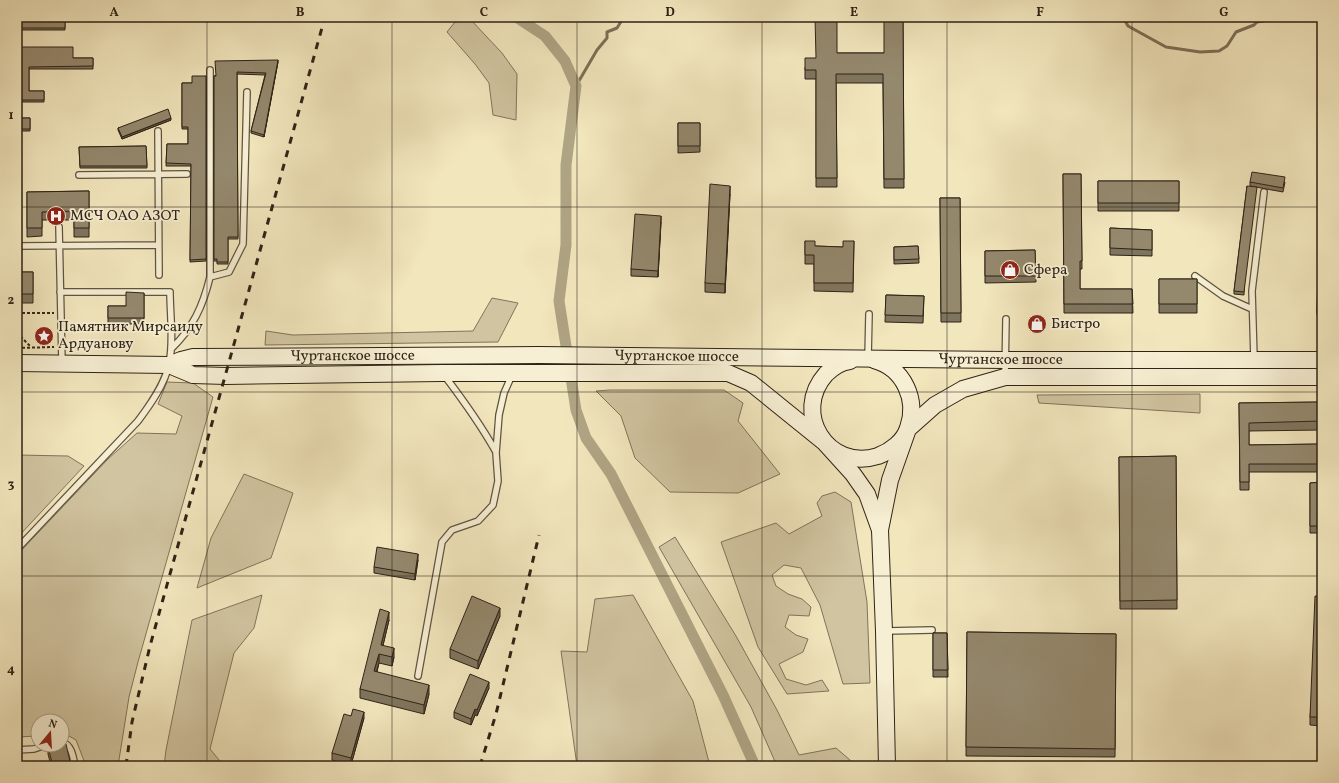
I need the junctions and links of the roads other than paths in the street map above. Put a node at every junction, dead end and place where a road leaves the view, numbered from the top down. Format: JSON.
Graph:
{"nodes":[{"id":1,"x":210,"y":70,"type":"dead end"},
{"id":2,"x":247,"y":92,"type":"dead end"},
{"id":3,"x":158,"y":131,"type":"dead end"},
{"id":4,"x":158,"y":174,"type":"junction"},
{"id":5,"x":187,"y":174,"type":"dead end"},
{"id":6,"x":79,"y":175,"type":"dead end"},
{"id":7,"x":1264,"y":192,"type":"dead end"},
{"id":8,"x":59,"y":227,"type":"dead end"},
{"id":9,"x":158,"y":245,"type":"junction"},
{"id":10,"x":17,"y":246,"type":"edge"},
{"id":11,"x":59,"y":246,"type":"junction"},
{"id":12,"x":159,"y":275,"type":"dead end"},
{"id":13,"x":1195,"y":276,"type":"dead end"},
{"id":14,"x":210,"y":277,"type":"junction"},
{"id":15,"x":60,"y":292,"type":"junction"},
{"id":16,"x":1252,"y":309,"type":"junction"},
{"id":17,"x":869,"y":314,"type":"dead end"},
{"id":18,"x":1006,"y":319,"type":"dead end"},
{"id":19,"x":171,"y":349,"type":"junction"},
{"id":20,"x":62,"y":355,"type":"junction"},
{"id":21,"x":865,"y":359,"type":"junction"},
{"id":22,"x":1005,"y":360,"type":"junction"},
{"id":23,"x":1322,"y":360,"type":"edge"},
{"id":24,"x":17,"y":363,"type":"edge"},
{"id":25,"x":169,"y":365,"type":"junction"},
{"id":26,"x":1255,"y":368,"type":"junction"},
{"id":27,"x":441,"y":373,"type":"junction"},
{"id":28,"x":513,"y":373,"type":"junction"},
{"id":29,"x":1005,"y":377,"type":"junction"},
{"id":30,"x":1322,"y":378,"type":"edge"},
{"id":31,"x":908,"y":429,"type":"junction"},
{"id":32,"x":824,"y":442,"type":"junction"},
{"id":33,"x":496,"y":453,"type":"junction"},
{"id":34,"x":880,"y":530,"type":"junction"},
{"id":35,"x":17,"y":549,"type":"edge"},
{"id":36,"x":932,"y":630,"type":"dead end"},
{"id":37,"x":884,"y":631,"type":"junction"},
{"id":38,"x":418,"y":676,"type":"dead end"},
{"id":39,"x":30,"y":749,"type":"edge"},
{"id":40,"x":70,"y":749,"type":"edge"},
{"id":41,"x":17,"y":750,"type":"edge"},
{"id":42,"x":75,"y":766,"type":"edge"},
{"id":43,"x":887,"y":766,"type":"edge"}],
"edges":[{"from":1,"to":14,"type":"lane"},
{"from":2,"to":14,"type":"lane"},
{"from":3,"to":4,"type":"lane"},
{"from":4,"to":5,"type":"lane"},
{"from":4,"to":6,"type":"lane"},
{"from":4,"to":9,"type":"lane"},
{"from":7,"to":16,"type":"lane"},
{"from":8,"to":11,"type":"lane"},
{"from":9,"to":11,"type":"lane"},
{"from":9,"to":12,"type":"lane"},
{"from":10,"to":11,"type":"lane"},
{"from":11,"to":15,"type":"lane"},
{"from":13,"to":16,"type":"lane"},
{"from":14,"to":19,"type":"lane"},
{"from":15,"to":19,"type":"lane"},
{"from":15,"to":20,"type":"lane"},
{"from":16,"to":26,"type":"lane"},
{"from":17,"to":21,"type":"lane"},
{"from":18,"to":22,"type":"lane"},
{"from":19,"to":25,"type":"lane"},
{"from":20,"to":24,"type":"street"},
{"from":20,"to":25,"type":"street"},
{"from":21,"to":22,"type":"street","name":"Чуртанское шоссе"},
{"from":21,"to":25,"type":"street","name":"Чуртанское шоссе"},
{"from":21,"to":31,"type":"street"},
{"from":21,"to":32,"type":"street"},
{"from":22,"to":26,"type":"street","name":"Чуртанское шоссе"},
{"from":22,"to":29,"type":"lane"},
{"from":23,"to":26,"type":"street","name":"Чуртанское шоссе"},
{"from":25,"to":27,"type":"street","name":"Чуртанское шоссе"},
{"from":25,"to":35,"type":"lane"},
{"from":26,"to":29,"type":"street","name":"Чуртанское шоссе"},
{"from":26,"to":30,"type":"street","name":"Чуртанское шоссе"},
{"from":27,"to":28,"type":"street","name":"Чуртанское шоссе"},
{"from":27,"to":33,"type":"lane"},
{"from":28,"to":32,"type":"street","name":"Чуртанское шоссе"},
{"from":28,"to":33,"type":"lane"},
{"from":29,"to":31,"type":"street","name":"Чуртанское шоссе"},
{"from":31,"to":32,"type":"street"},
{"from":31,"to":34,"type":"street"},
{"from":32,"to":34,"type":"street","name":"Чуртанское шоссе"},
{"from":33,"to":38,"type":"lane"},
{"from":34,"to":37,"type":"street"},
{"from":36,"to":37,"type":"lane"},
{"from":37,"to":43,"type":"street"},
{"from":39,"to":41,"type":"lane"},
{"from":40,"to":42,"type":"lane"}]}
